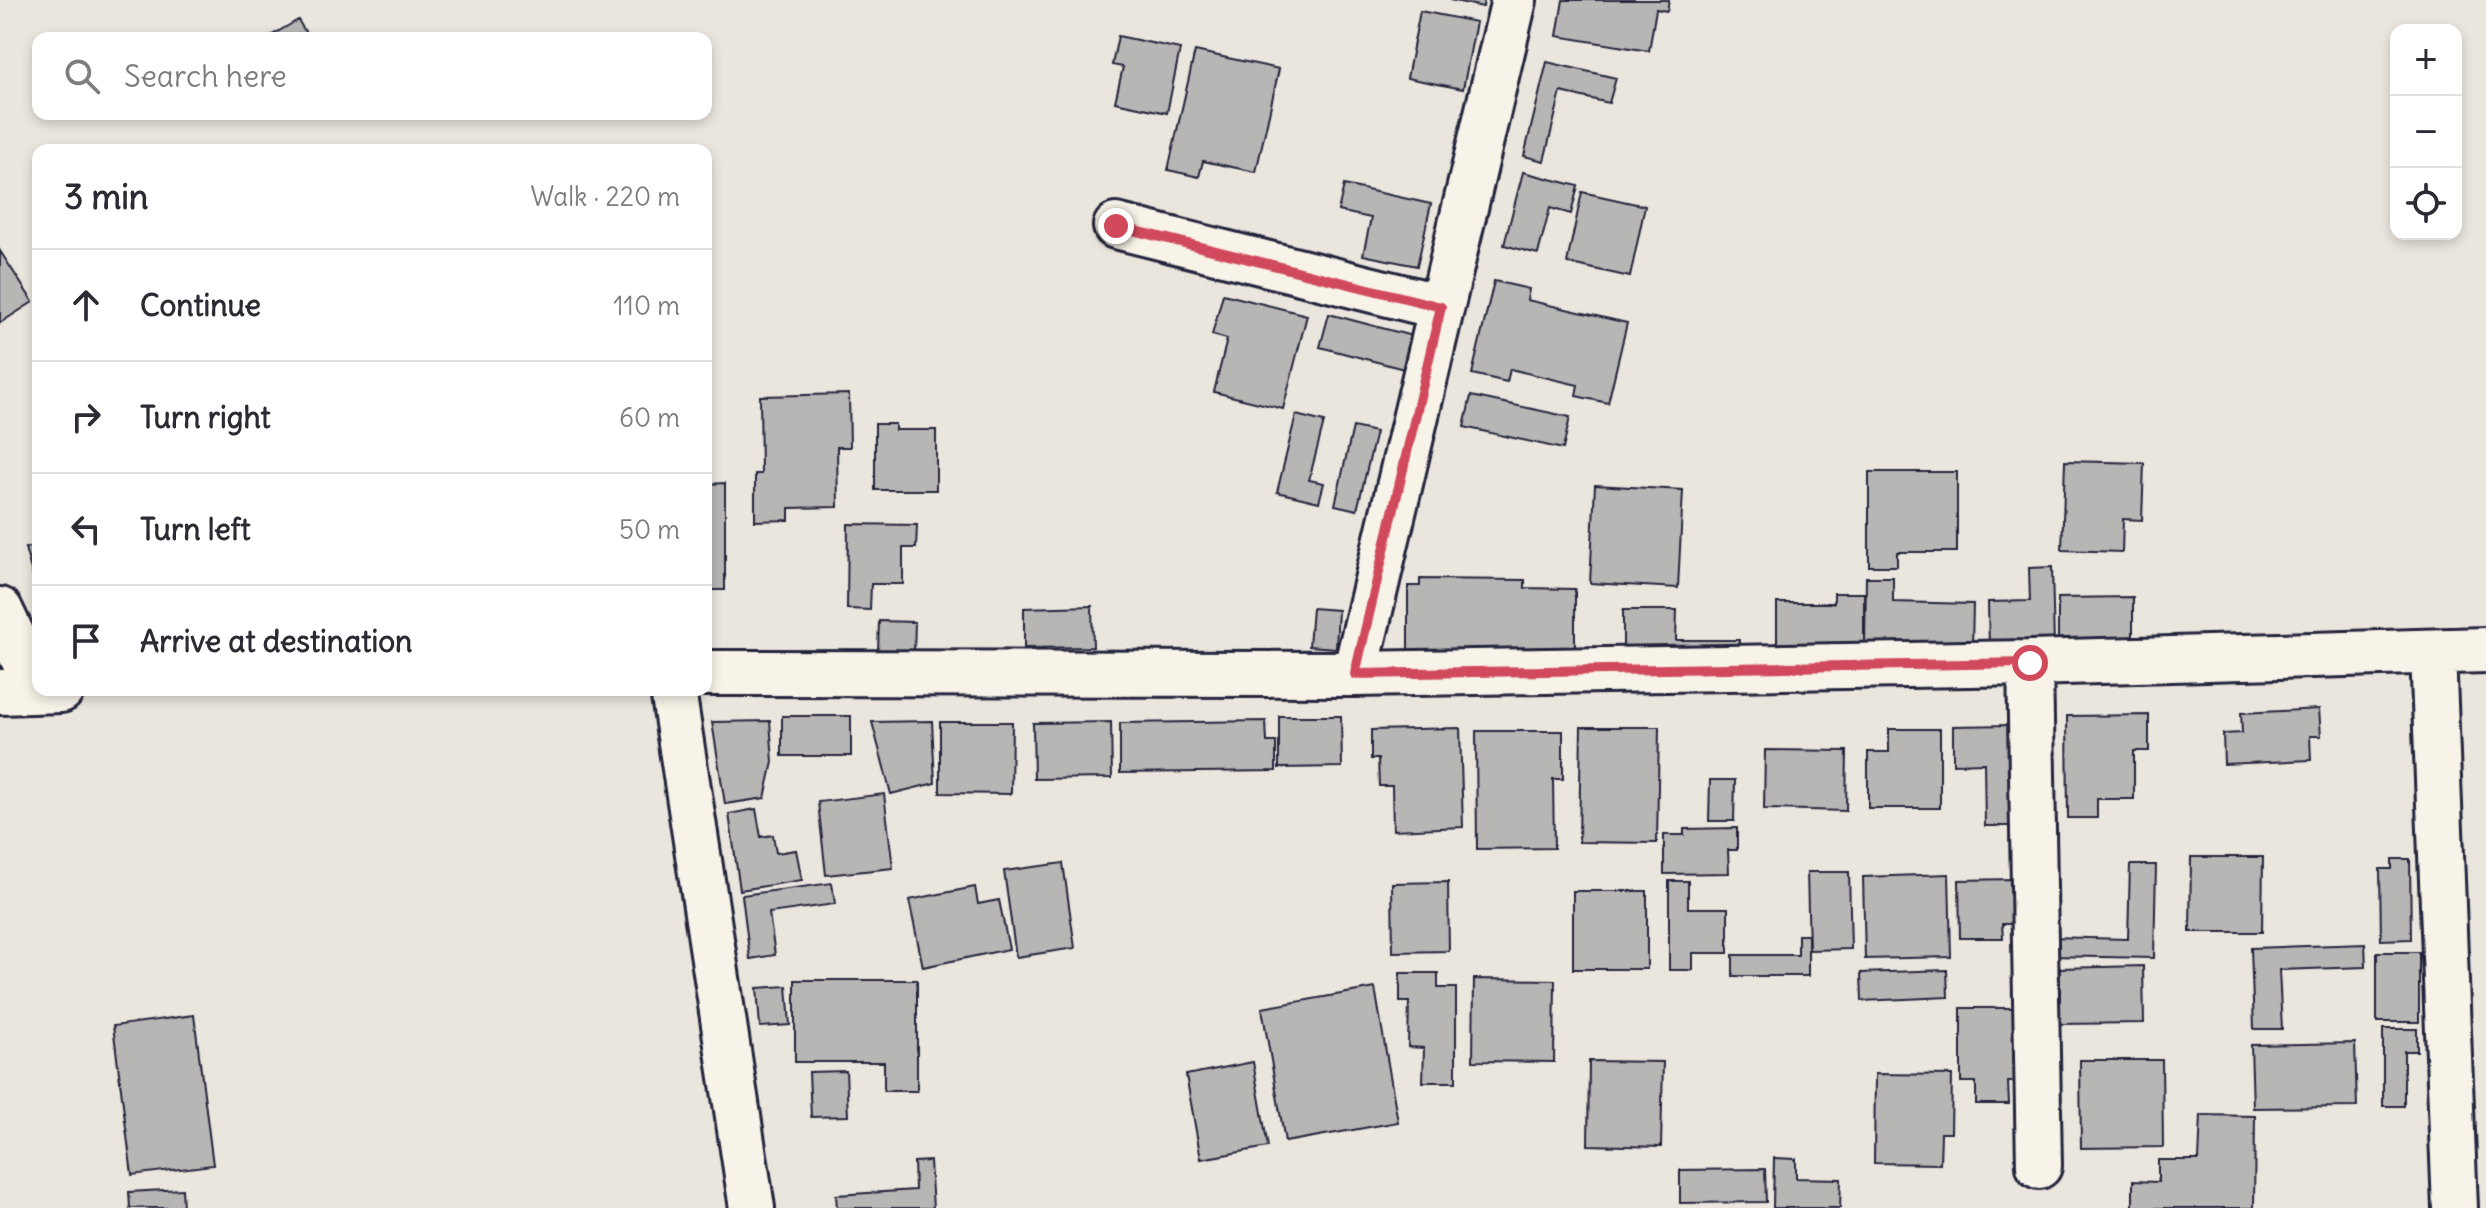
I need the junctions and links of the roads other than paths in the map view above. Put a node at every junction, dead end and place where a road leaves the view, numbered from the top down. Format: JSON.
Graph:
{"nodes":[{"id":1,"x":1514,"y":0,"type":"edge"},
{"id":2,"x":1116,"y":226,"type":"dead end"},
{"id":3,"x":1441,"y":307,"type":"junction"},
{"id":4,"x":0,"y":610,"type":"edge"},
{"id":5,"x":2486,"y":650,"type":"edge"},
{"id":6,"x":2433,"y":653,"type":"junction"},
{"id":7,"x":2030,"y":663,"type":"junction"},
{"id":8,"x":712,"y":673,"type":"edge"},
{"id":9,"x":1355,"y":674,"type":"junction"},
{"id":10,"x":32,"y":677,"type":"edge"},
{"id":11,"x":32,"y":690,"type":"edge"},
{"id":12,"x":0,"y":692,"type":"edge"},
{"id":13,"x":674,"y":696,"type":"edge"},
{"id":14,"x":2039,"y":1166,"type":"dead end"},
{"id":15,"x":752,"y":1208,"type":"edge"},
{"id":16,"x":2455,"y":1208,"type":"edge"}],
"edges":[{"from":1,"to":3,"type":"street"},
{"from":2,"to":3,"type":"street"},
{"from":3,"to":9,"type":"street"},
{"from":4,"to":10,"type":"street"},
{"from":5,"to":6,"type":"street"},
{"from":6,"to":7,"type":"street"},
{"from":6,"to":16,"type":"street"},
{"from":7,"to":9,"type":"street"},
{"from":7,"to":14,"type":"street"},
{"from":8,"to":9,"type":"street"},
{"from":11,"to":12,"type":"street"},
{"from":13,"to":15,"type":"street"}]}
